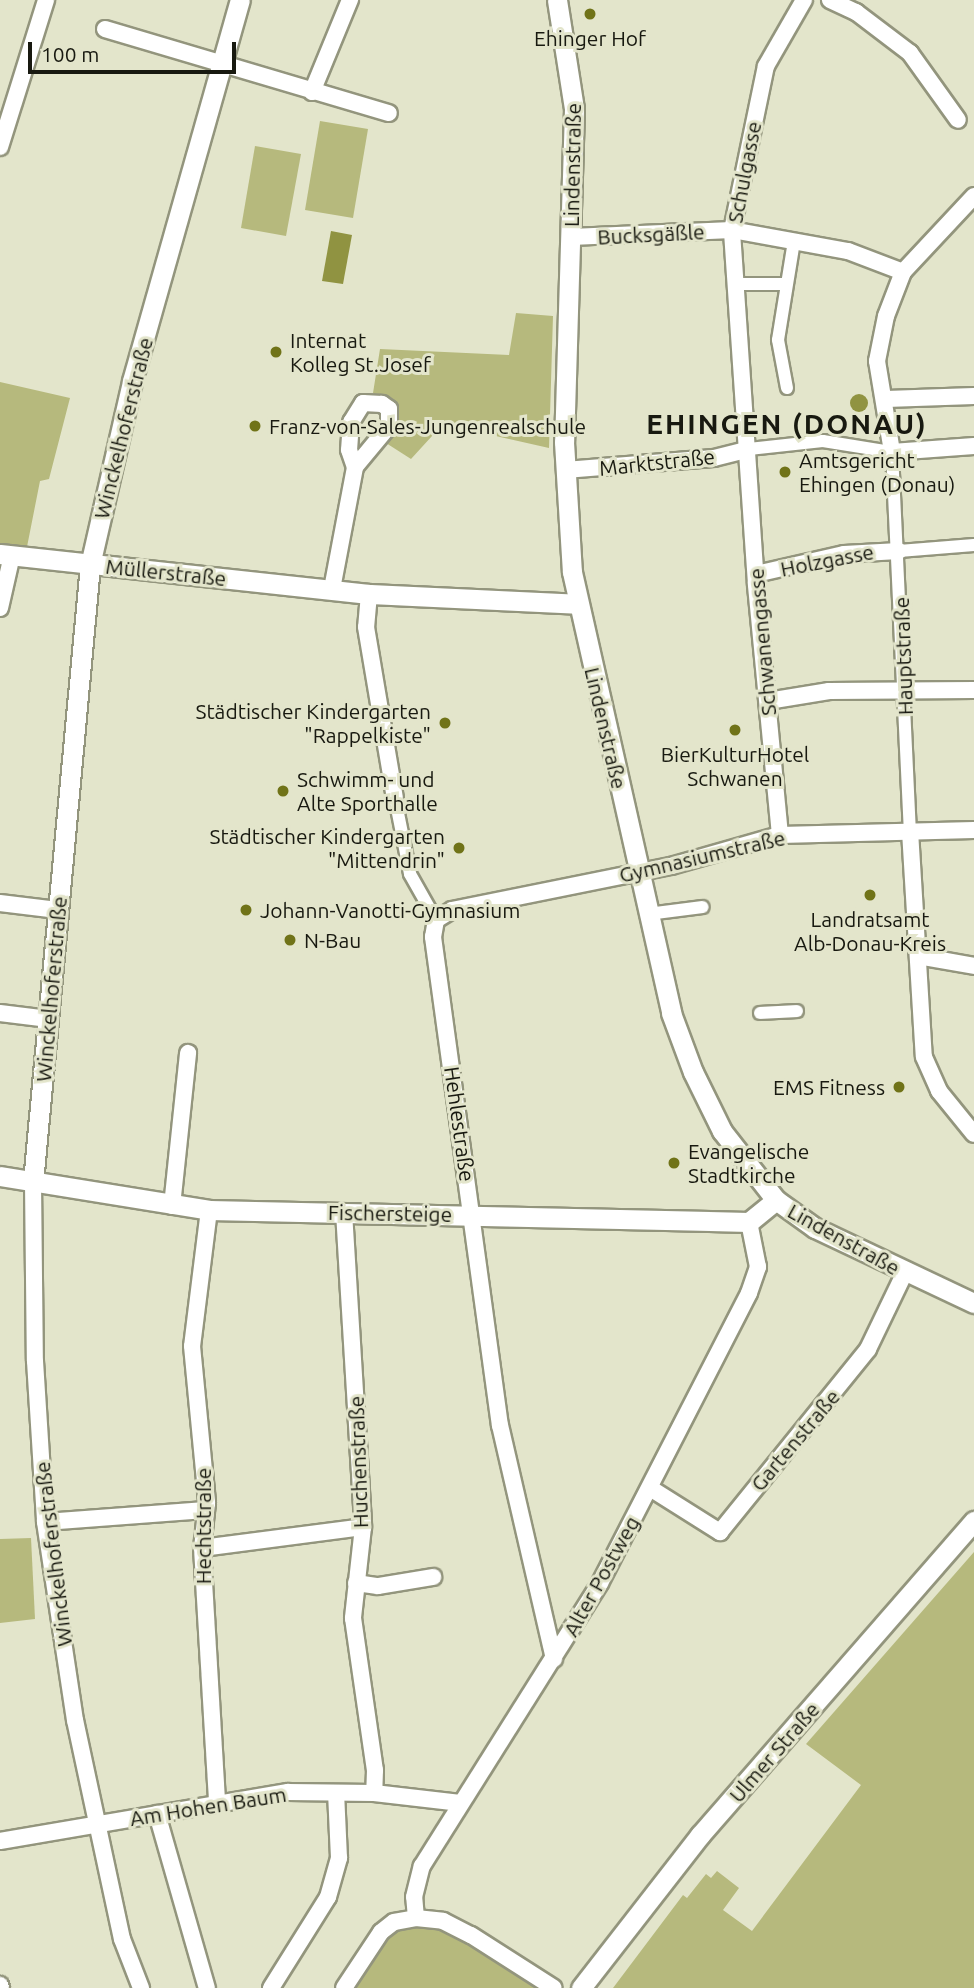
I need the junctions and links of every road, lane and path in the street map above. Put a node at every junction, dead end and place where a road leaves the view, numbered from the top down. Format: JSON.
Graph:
{"nodes":[{"id":1,"x":46,"y":0,"type":"edge"},
{"id":2,"x":240,"y":0,"type":"edge"},
{"id":3,"x":350,"y":0,"type":"edge"},
{"id":4,"x":557,"y":0,"type":"edge"},
{"id":5,"x":804,"y":0,"type":"edge"},
{"id":6,"x":830,"y":0,"type":"edge"},
{"id":7,"x":105,"y":29,"type":"dead end"},
{"id":8,"x":220,"y":60,"type":"junction"},
{"id":9,"x":312,"y":92,"type":"junction"},
{"id":10,"x":389,"y":113,"type":"dead end"},
{"id":11,"x":958,"y":120,"type":"dead end"},
{"id":12,"x":0,"y":147,"type":"edge"},
{"id":13,"x":974,"y":196,"type":"edge"},
{"id":14,"x":732,"y":230,"type":"junction"},
{"id":15,"x":571,"y":237,"type":"junction"},
{"id":16,"x":794,"y":241,"type":"junction"},
{"id":17,"x":903,"y":272,"type":"junction"},
{"id":18,"x":735,"y":284,"type":"junction"},
{"id":19,"x":785,"y":284,"type":"junction"},
{"id":20,"x":787,"y":388,"type":"dead end"},
{"id":21,"x":974,"y":396,"type":"edge"},
{"id":22,"x":747,"y":397,"type":"joint"},
{"id":23,"x":886,"y":398,"type":"junction"},
{"id":24,"x":974,"y":446,"type":"edge"},
{"id":25,"x":749,"y":449,"type":"junction"},
{"id":26,"x":892,"y":452,"type":"junction"},
{"id":27,"x":355,"y":467,"type":"dead end"},
{"id":28,"x":565,"y":470,"type":"junction"},
{"id":29,"x":974,"y":545,"type":"edge"},
{"id":30,"x":899,"y":551,"type":"junction"},
{"id":31,"x":6,"y":555,"type":"edge"},
{"id":32,"x":90,"y":565,"type":"junction"},
{"id":33,"x":756,"y":574,"type":"junction"},
{"id":34,"x":331,"y":589,"type":"junction"},
{"id":35,"x":369,"y":594,"type":"junction"},
{"id":36,"x":578,"y":604,"type":"junction"},
{"id":37,"x":0,"y":608,"type":"edge"},
{"id":38,"x":904,"y":690,"type":"junction"},
{"id":39,"x":974,"y":690,"type":"edge"},
{"id":40,"x":768,"y":701,"type":"junction"},
{"id":41,"x":395,"y":797,"type":"joint"},
{"id":42,"x":974,"y":830,"type":"edge"},
{"id":43,"x":910,"y":831,"type":"junction"},
{"id":44,"x":780,"y":835,"type":"junction"},
{"id":45,"x":639,"y":872,"type":"junction"},
{"id":46,"x":0,"y":903,"type":"edge"},
{"id":47,"x":703,"y":907,"type":"dead end"},
{"id":48,"x":58,"y":910,"type":"junction"},
{"id":49,"x":648,"y":914,"type":"junction"},
{"id":50,"x":436,"y":920,"type":"junction"},
{"id":51,"x":918,"y":957,"type":"junction"},
{"id":52,"x":974,"y":966,"type":"edge"},
{"id":53,"x":797,"y":1011,"type":"dead end"},
{"id":54,"x":0,"y":1013,"type":"edge"},
{"id":55,"x":760,"y":1013,"type":"dead end"},
{"id":56,"x":49,"y":1019,"type":"junction"},
{"id":57,"x":188,"y":1053,"type":"dead end"},
{"id":58,"x":974,"y":1134,"type":"edge"},
{"id":59,"x":0,"y":1176,"type":"edge"},
{"id":60,"x":33,"y":1182,"type":"junction"},
{"id":61,"x":776,"y":1200,"type":"junction"},
{"id":62,"x":172,"y":1206,"type":"junction"},
{"id":63,"x":209,"y":1210,"type":"junction"},
{"id":64,"x":344,"y":1212,"type":"junction"},
{"id":65,"x":473,"y":1215,"type":"junction"},
{"id":66,"x":749,"y":1222,"type":"junction"},
{"id":67,"x":905,"y":1272,"type":"junction"},
{"id":68,"x":974,"y":1304,"type":"edge"},
{"id":69,"x":650,"y":1488,"type":"junction"},
{"id":70,"x":206,"y":1510,"type":"junction"},
{"id":71,"x":974,"y":1521,"type":"edge"},
{"id":72,"x":45,"y":1522,"type":"junction"},
{"id":73,"x":363,"y":1527,"type":"junction"},
{"id":74,"x":202,"y":1548,"type":"junction"},
{"id":75,"x":433,"y":1577,"type":"dead end"},
{"id":76,"x":356,"y":1583,"type":"junction"},
{"id":77,"x":554,"y":1659,"type":"junction"},
{"id":78,"x":336,"y":1793,"type":"junction"},
{"id":79,"x":374,"y":1793,"type":"junction"},
{"id":80,"x":217,"y":1801,"type":"junction"},
{"id":81,"x":460,"y":1803,"type":"junction"},
{"id":82,"x":157,"y":1814,"type":"junction"},
{"id":83,"x":97,"y":1825,"type":"junction"},
{"id":84,"x":0,"y":1842,"type":"edge"},
{"id":85,"x":416,"y":1918,"type":"junction"},
{"id":86,"x":141,"y":1988,"type":"edge"},
{"id":87,"x":207,"y":1988,"type":"edge"},
{"id":88,"x":271,"y":1988,"type":"edge"},
{"id":89,"x":344,"y":1988,"type":"edge"},
{"id":90,"x":554,"y":1988,"type":"edge"},
{"id":91,"x":581,"y":1988,"type":"edge"}],
"edges":[{"from":1,"to":12,"type":"street"},
{"from":2,"to":8,"type":"street","name":"Winckelhoferstraße"},
{"from":3,"to":9,"type":"street"},
{"from":4,"to":15,"type":"street","name":"Lindenstraße"},
{"from":5,"to":14,"type":"street","name":"Schulgasse"},
{"from":6,"to":11,"type":"street"},
{"from":7,"to":8,"type":"street"},
{"from":8,"to":9,"type":"street"},
{"from":8,"to":32,"type":"street","name":"Winckelhoferstraße"},
{"from":9,"to":10,"type":"street"},
{"from":13,"to":17,"type":"street","name":"Hauptstraße"},
{"from":14,"to":15,"type":"street","name":"Bucksgäßle"},
{"from":14,"to":16,"type":"street","name":"Bucksgäßle"},
{"from":14,"to":18,"type":"street","name":"Schulgasse"},
{"from":15,"to":28,"type":"street","name":"Lindenstraße"},
{"from":16,"to":17,"type":"street","name":"Bucksgäßle"},
{"from":16,"to":19,"type":"street"},
{"from":17,"to":23,"type":"street","name":"Hauptstraße"},
{"from":18,"to":19,"type":"street"},
{"from":18,"to":22,"type":"street","name":"Schulgasse"},
{"from":19,"to":20,"type":"street"},
{"from":21,"to":23,"type":"street"},
{"from":22,"to":25,"type":"street","name":"Schwanengasse"},
{"from":23,"to":26,"type":"street","name":"Hauptstraße"},
{"from":24,"to":26,"type":"street"},
{"from":25,"to":26,"type":"street"},
{"from":25,"to":28,"type":"street","name":"Marktstraße"},
{"from":25,"to":33,"type":"street","name":"Schwanengasse"},
{"from":26,"to":30,"type":"street","name":"Hauptstraße"},
{"from":27,"to":34,"type":"street"},
{"from":28,"to":36,"type":"street","name":"Lindenstraße"},
{"from":29,"to":30,"type":"street"},
{"from":30,"to":33,"type":"street","name":"Holzgasse"},
{"from":30,"to":38,"type":"street","name":"Hauptstraße"},
{"from":31,"to":32,"type":"street","name":"Müllerstraße"},
{"from":31,"to":37,"type":"street"},
{"from":32,"to":34,"type":"street","name":"Müllerstraße"},
{"from":32,"to":48,"type":"street","name":"Winckelhoferstraße"},
{"from":33,"to":40,"type":"street","name":"Schwanengasse"},
{"from":34,"to":35,"type":"street","name":"Müllerstraße"},
{"from":35,"to":36,"type":"street","name":"Müllerstraße"},
{"from":35,"to":41,"type":"street"},
{"from":36,"to":45,"type":"street","name":"Lindenstraße"},
{"from":38,"to":39,"type":"street"},
{"from":38,"to":40,"type":"street"},
{"from":38,"to":43,"type":"street","name":"Hauptstraße"},
{"from":40,"to":44,"type":"street","name":"Schwanengasse"},
{"from":41,"to":50,"type":"street"},
{"from":42,"to":43,"type":"street","name":"Gymnasiumstraße"},
{"from":43,"to":44,"type":"street","name":"Gymnasiumstraße"},
{"from":43,"to":51,"type":"street","name":"Hauptstraße"},
{"from":44,"to":45,"type":"street","name":"Gymnasiumstraße"},
{"from":45,"to":49,"type":"street","name":"Lindenstraße"},
{"from":45,"to":50,"type":"street","name":"Gymnasiumstraße"},
{"from":46,"to":48,"type":"street"},
{"from":47,"to":49,"type":"street"},
{"from":48,"to":56,"type":"street","name":"Winckelhoferstraße"},
{"from":49,"to":61,"type":"street","name":"Lindenstraße"},
{"from":50,"to":65,"type":"street","name":"Hehlestraße"},
{"from":51,"to":52,"type":"street"},
{"from":51,"to":58,"type":"street","name":"Hauptstraße"},
{"from":53,"to":55,"type":"street"},
{"from":54,"to":56,"type":"street"},
{"from":56,"to":60,"type":"street","name":"Winckelhoferstraße"},
{"from":57,"to":62,"type":"street"},
{"from":59,"to":60,"type":"street","name":"Fischersteige"},
{"from":60,"to":62,"type":"street","name":"Fischersteige"},
{"from":60,"to":72,"type":"street","name":"Winckelhoferstraße"},
{"from":61,"to":66,"type":"street"},
{"from":61,"to":67,"type":"street","name":"Lindenstraße"},
{"from":62,"to":63,"type":"street","name":"Fischersteige"},
{"from":63,"to":64,"type":"street","name":"Fischersteige"},
{"from":63,"to":70,"type":"street","name":"Hechtstraße"},
{"from":64,"to":65,"type":"street","name":"Fischersteige"},
{"from":64,"to":73,"type":"street","name":"Huchenstraße"},
{"from":65,"to":66,"type":"street","name":"Fischersteige"},
{"from":65,"to":77,"type":"street","name":"Hehlestraße"},
{"from":66,"to":69,"type":"street","name":"Alter Postweg"},
{"from":67,"to":68,"type":"street","name":"Lindenstraße"},
{"from":67,"to":69,"type":"street","name":"Gartenstraße"},
{"from":69,"to":77,"type":"street","name":"Alter Postweg"},
{"from":70,"to":72,"type":"street"},
{"from":70,"to":74,"type":"street","name":"Hechtstraße"},
{"from":71,"to":91,"type":"street","name":"Ulmer Straße"},
{"from":72,"to":83,"type":"street","name":"Winckelhoferstraße"},
{"from":73,"to":74,"type":"street"},
{"from":73,"to":76,"type":"street","name":"Huchenstraße"},
{"from":74,"to":80,"type":"street","name":"Hechtstraße"},
{"from":75,"to":76,"type":"street"},
{"from":76,"to":79,"type":"street","name":"Huchenstraße"},
{"from":77,"to":81,"type":"street","name":"Alter Postweg"},
{"from":78,"to":79,"type":"street","name":"Am Hohen Baum"},
{"from":78,"to":80,"type":"street","name":"Am Hohen Baum"},
{"from":78,"to":88,"type":"street"},
{"from":79,"to":81,"type":"street","name":"Am Hohen Baum"},
{"from":80,"to":82,"type":"street","name":"Am Hohen Baum"},
{"from":81,"to":85,"type":"street","name":"Alter Postweg"},
{"from":82,"to":83,"type":"street","name":"Am Hohen Baum"},
{"from":82,"to":87,"type":"street"},
{"from":83,"to":84,"type":"street","name":"Am Hohen Baum"},
{"from":83,"to":86,"type":"street","name":"Winckelhoferstraße"},
{"from":85,"to":89,"type":"street"},
{"from":85,"to":90,"type":"street"}]}
